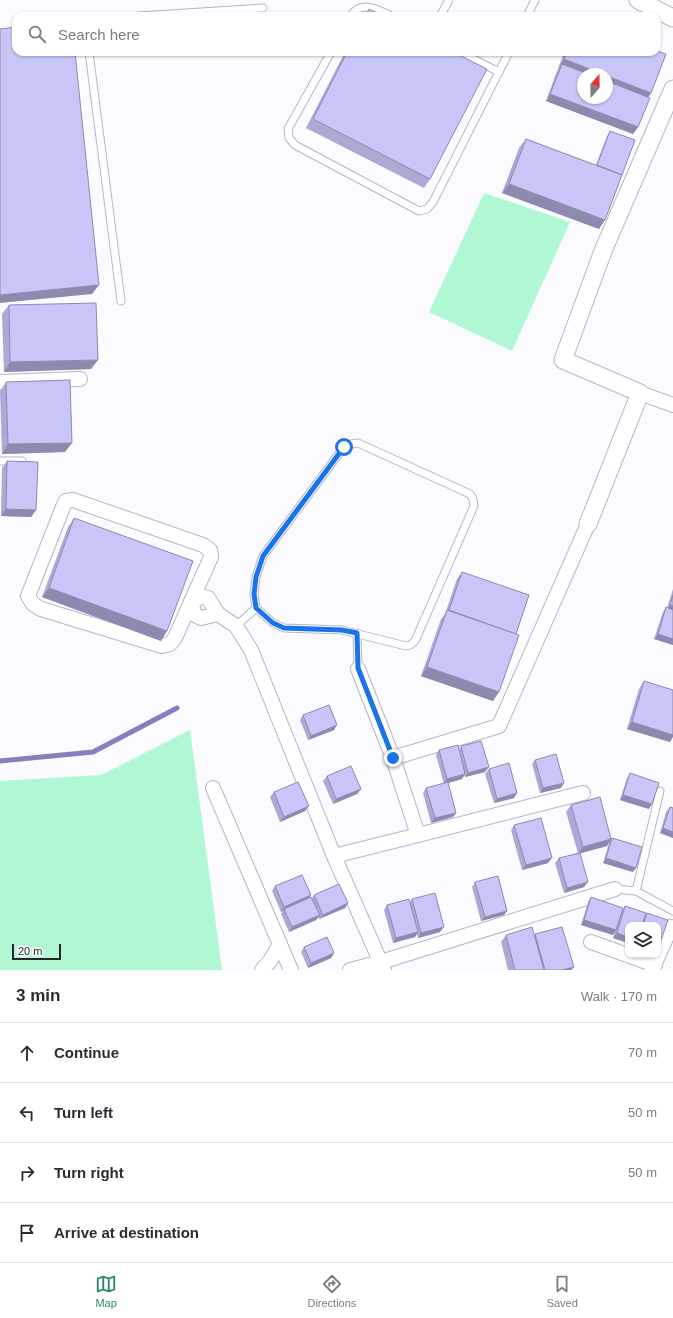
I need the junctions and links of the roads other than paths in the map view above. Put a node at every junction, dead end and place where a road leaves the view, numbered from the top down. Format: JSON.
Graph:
{"nodes":[{"id":1,"x":449,"y":0,"type":"edge"},
{"id":2,"x":536,"y":0,"type":"edge"},
{"id":3,"x":638,"y":0,"type":"edge"},
{"id":4,"x":263,"y":8,"type":"dead end"},
{"id":5,"x":201,"y":12,"type":"edge"},
{"id":6,"x":353,"y":12,"type":"edge"},
{"id":7,"x":383,"y":12,"type":"edge"},
{"id":8,"x":442,"y":12,"type":"edge"},
{"id":9,"x":529,"y":12,"type":"edge"},
{"id":10,"x":673,"y":18,"type":"edge"},
{"id":11,"x":90,"y":56,"type":"edge"},
{"id":12,"x":329,"y":56,"type":"edge"},
{"id":13,"x":468,"y":56,"type":"edge"},
{"id":14,"x":507,"y":56,"type":"edge"},
{"id":15,"x":499,"y":72,"type":"junction"},
{"id":16,"x":673,"y":89,"type":"edge"},
{"id":17,"x":121,"y":301,"type":"dead end"},
{"id":18,"x":80,"y":379,"type":"dead end"},
{"id":19,"x":0,"y":382,"type":"edge"},
{"id":20,"x":640,"y":393,"type":"junction"},
{"id":21,"x":673,"y":405,"type":"edge"},
{"id":22,"x":0,"y":461,"type":"edge"},
{"id":23,"x":22,"y":461,"type":"edge"},
{"id":24,"x":588,"y":524,"type":"joint"},
{"id":25,"x":191,"y":602,"type":"junction"},
{"id":26,"x":256,"y":608,"type":"junction"},
{"id":27,"x":236,"y":626,"type":"junction"},
{"id":28,"x":357,"y":633,"type":"junction"},
{"id":29,"x":358,"y":668,"type":"joint"},
{"id":30,"x":393,"y":758,"type":"junction"},
{"id":31,"x":213,"y":788,"type":"dead end"},
{"id":32,"x":660,"y":791,"type":"edge"},
{"id":33,"x":583,"y":793,"type":"dead end"},
{"id":34,"x":418,"y":835,"type":"junction"},
{"id":35,"x":334,"y":856,"type":"junction"},
{"id":36,"x":615,"y":889,"type":"joint"},
{"id":37,"x":636,"y":891,"type":"junction"},
{"id":38,"x":673,"y":911,"type":"edge"},
{"id":39,"x":671,"y":927,"type":"dead end"},
{"id":40,"x":591,"y":942,"type":"dead end"},
{"id":41,"x":280,"y":944,"type":"junction"},
{"id":42,"x":382,"y":966,"type":"edge"},
{"id":43,"x":654,"y":967,"type":"edge"},
{"id":44,"x":262,"y":970,"type":"edge"},
{"id":45,"x":291,"y":970,"type":"edge"},
{"id":46,"x":350,"y":970,"type":"edge"}],
"edges":[{"from":1,"to":8,"type":"lane"},
{"from":2,"to":9,"type":"lane"},
{"from":3,"to":10,"type":"street"},
{"from":4,"to":5,"type":"lane"},
{"from":6,"to":7,"type":"lane"},
{"from":11,"to":17,"type":"lane"},
{"from":12,"to":15,"type":"lane"},
{"from":13,"to":15,"type":"lane"},
{"from":14,"to":15,"type":"lane"},
{"from":16,"to":20,"type":"street"},
{"from":18,"to":19,"type":"street"},
{"from":20,"to":21,"type":"street"},
{"from":20,"to":24,"type":"street"},
{"from":22,"to":23,"type":"lane"},
{"from":24,"to":30,"type":"street"},
{"from":25,"to":25,"type":"street"},
{"from":25,"to":27,"type":"street"},
{"from":26,"to":27,"type":"lane"},
{"from":26,"to":28,"type":"lane"},
{"from":26,"to":28,"type":"lane"},
{"from":27,"to":35,"type":"street"},
{"from":28,"to":29,"type":"lane"},
{"from":29,"to":30,"type":"street"},
{"from":30,"to":34,"type":"street"},
{"from":31,"to":41,"type":"street"},
{"from":32,"to":37,"type":"lane"},
{"from":33,"to":34,"type":"street"},
{"from":34,"to":35,"type":"street"},
{"from":35,"to":42,"type":"street"},
{"from":36,"to":37,"type":"lane"},
{"from":36,"to":42,"type":"street"},
{"from":37,"to":38,"type":"lane"},
{"from":39,"to":43,"type":"street"},
{"from":40,"to":43,"type":"street"},
{"from":41,"to":44,"type":"street"},
{"from":41,"to":45,"type":"street"},
{"from":42,"to":46,"type":"street"}]}
